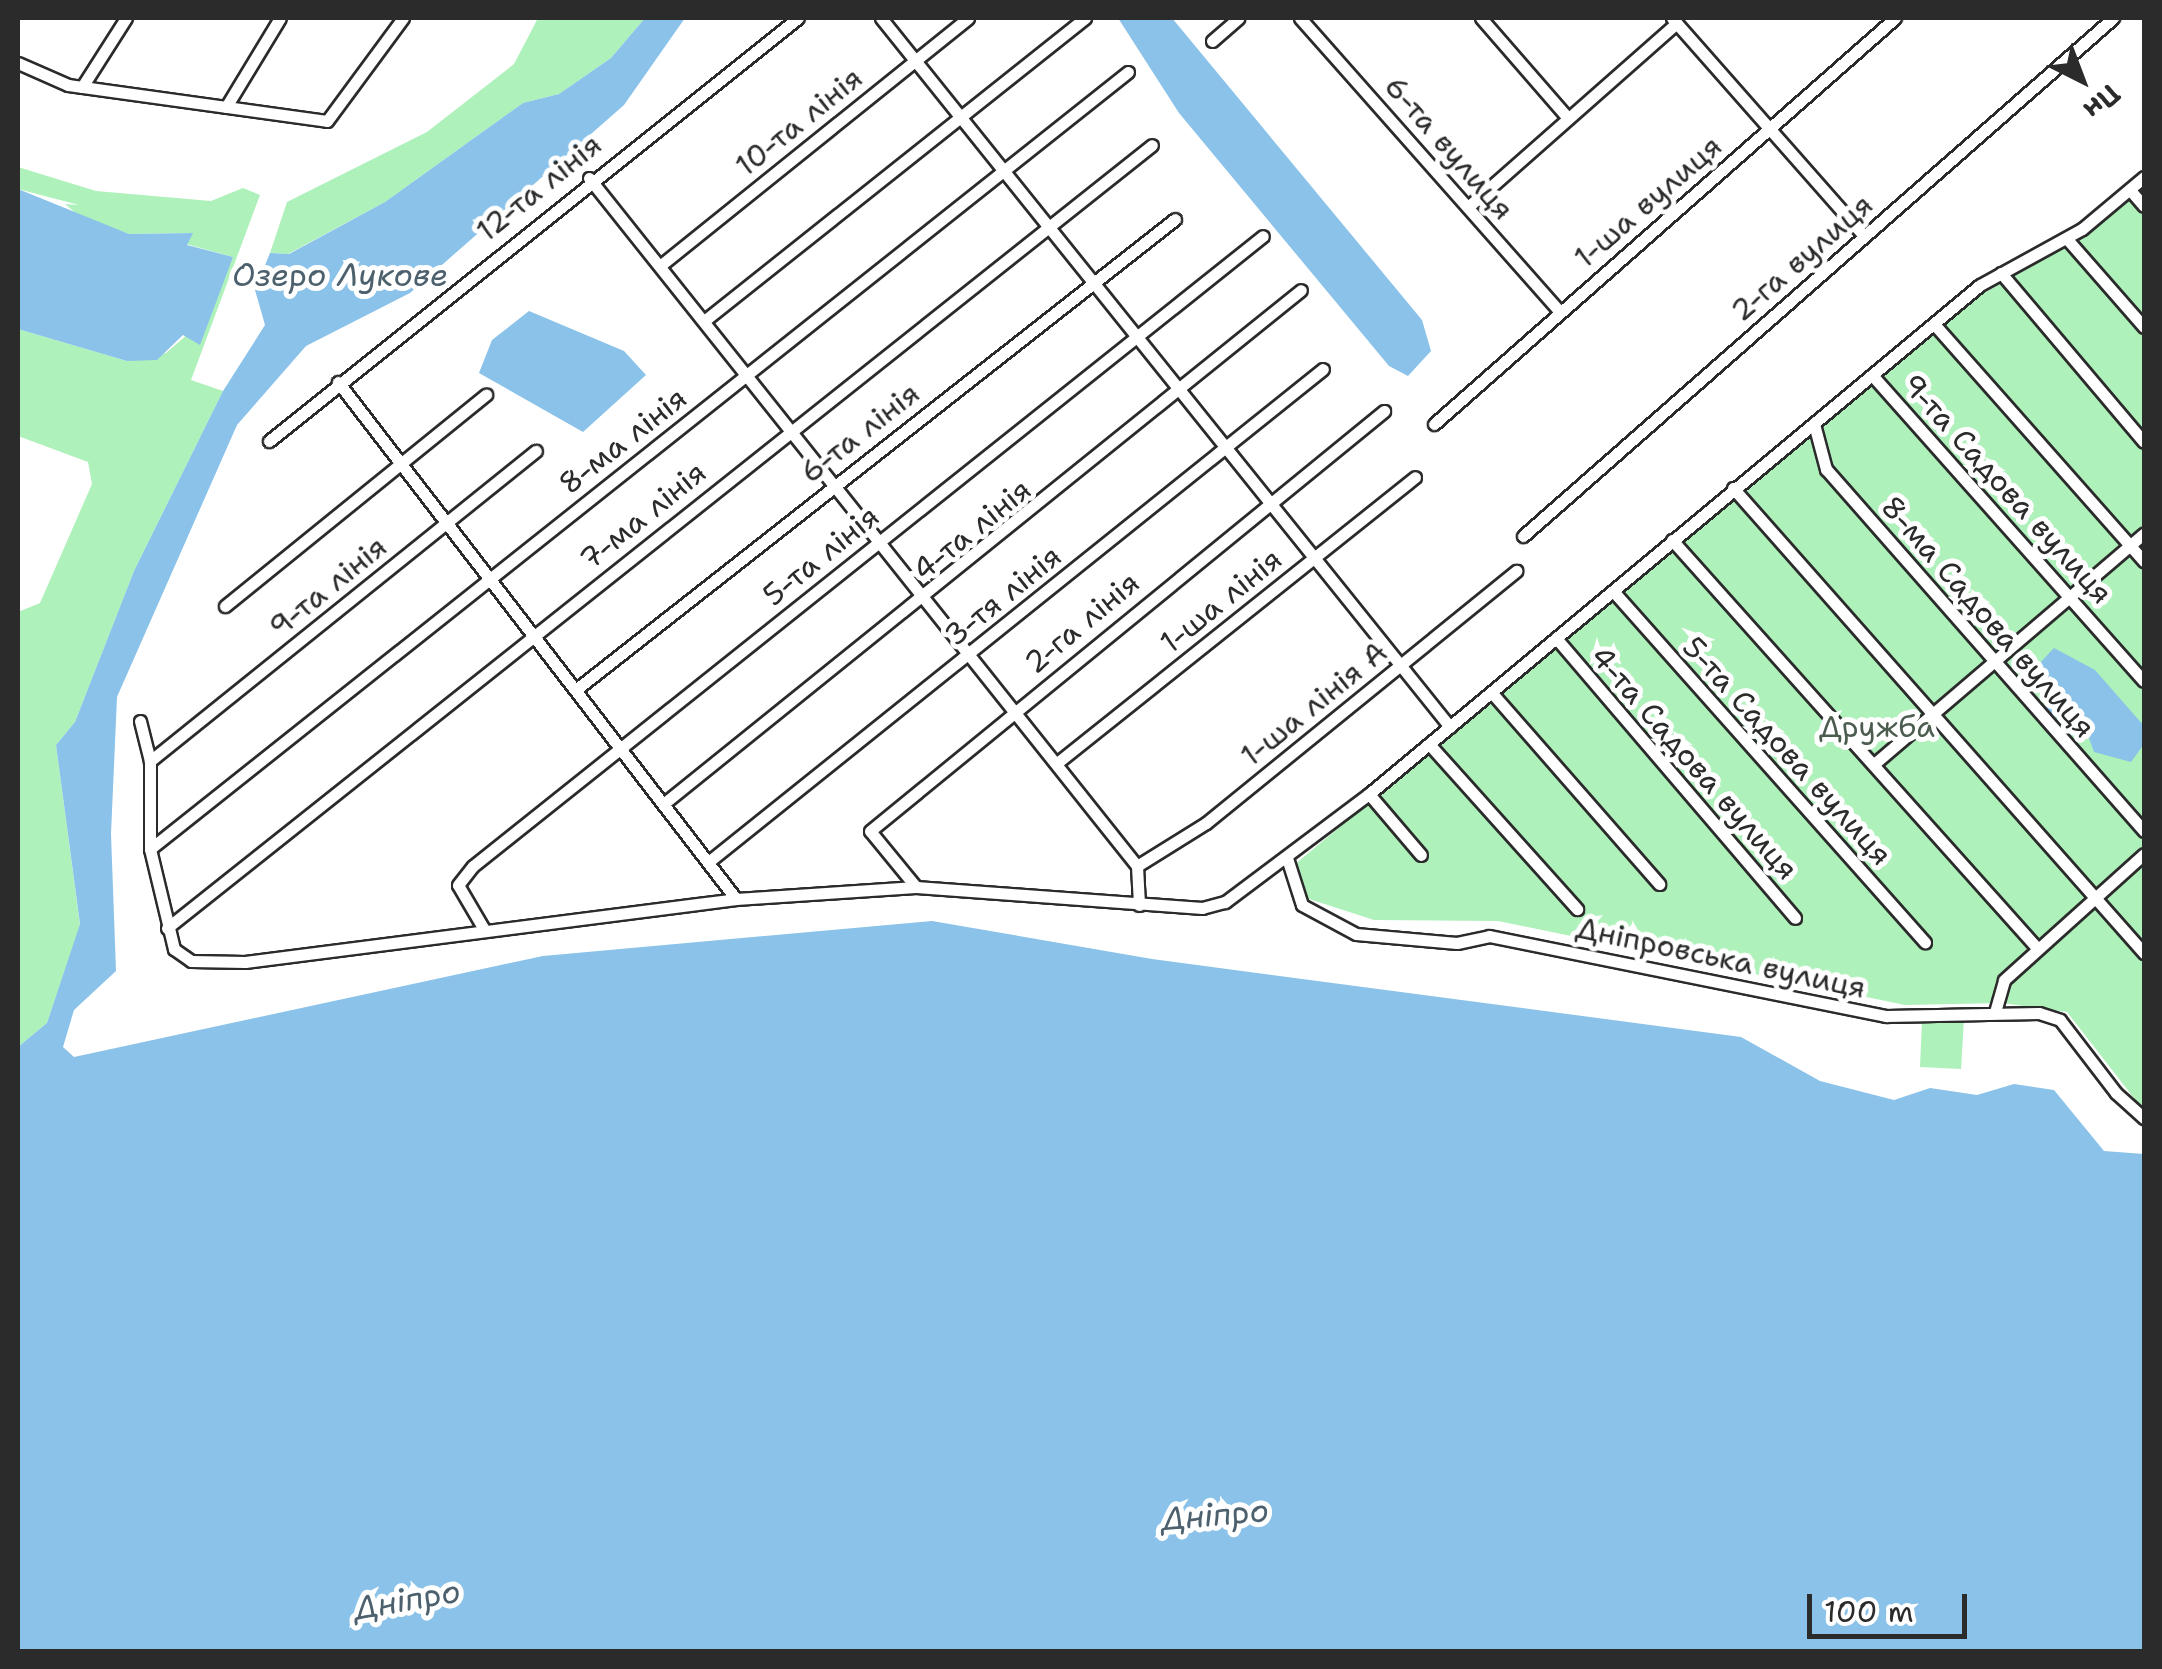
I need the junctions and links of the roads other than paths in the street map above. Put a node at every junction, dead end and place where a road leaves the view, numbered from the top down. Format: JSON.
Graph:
{"nodes":[{"id":1,"x":126,"y":18,"type":"edge"},
{"id":2,"x":280,"y":18,"type":"edge"},
{"id":3,"x":403,"y":18,"type":"edge"},
{"id":4,"x":798,"y":18,"type":"edge"},
{"id":5,"x":880,"y":18,"type":"edge"},
{"id":6,"x":968,"y":18,"type":"edge"},
{"id":7,"x":1085,"y":18,"type":"edge"},
{"id":8,"x":1238,"y":18,"type":"edge"},
{"id":9,"x":1300,"y":18,"type":"edge"},
{"id":10,"x":1480,"y":18,"type":"edge"},
{"id":11,"x":1895,"y":18,"type":"edge"},
{"id":12,"x":2114,"y":18,"type":"edge"},
{"id":13,"x":1674,"y":20,"type":"edge"},
{"id":14,"x":1212,"y":41,"type":"dead end"},
{"id":15,"x":914,"y":60,"type":"junction"},
{"id":16,"x":18,"y":64,"type":"edge"},
{"id":17,"x":1128,"y":72,"type":"dead end"},
{"id":18,"x":82,"y":87,"type":"junction"},
{"id":19,"x":226,"y":107,"type":"junction"},
{"id":20,"x":959,"y":115,"type":"junction"},
{"id":21,"x":1568,"y":118,"type":"junction"},
{"id":22,"x":1770,"y":128,"type":"junction"},
{"id":23,"x":1152,"y":145,"type":"dead end"},
{"id":24,"x":1004,"y":171,"type":"junction"},
{"id":25,"x":2144,"y":177,"type":"edge"},
{"id":26,"x":590,"y":178,"type":"junction"},
{"id":27,"x":2130,"y":190,"type":"junction"},
{"id":28,"x":2144,"y":206,"type":"edge"},
{"id":29,"x":1468,"y":207,"type":"junction"},
{"id":30,"x":1174,"y":219,"type":"dead end"},
{"id":31,"x":1048,"y":225,"type":"junction"},
{"id":32,"x":1263,"y":236,"type":"dead end"},
{"id":33,"x":1864,"y":236,"type":"junction"},
{"id":34,"x":2067,"y":239,"type":"junction"},
{"id":35,"x":661,"y":265,"type":"junction"},
{"id":36,"x":2002,"y":273,"type":"junction"},
{"id":37,"x":1092,"y":282,"type":"junction"},
{"id":38,"x":1302,"y":290,"type":"dead end"},
{"id":39,"x":1560,"y":312,"type":"junction"},
{"id":40,"x":704,"y":321,"type":"junction"},
{"id":41,"x":1934,"y":324,"type":"junction"},
{"id":42,"x":2144,"y":327,"type":"edge"},
{"id":43,"x":1135,"y":338,"type":"junction"},
{"id":44,"x":1322,"y":370,"type":"dead end"},
{"id":45,"x":748,"y":375,"type":"junction"},
{"id":46,"x":1872,"y":375,"type":"junction"},
{"id":47,"x":338,"y":382,"type":"junction"},
{"id":48,"x":1181,"y":394,"type":"junction"},
{"id":49,"x":486,"y":395,"type":"dead end"},
{"id":50,"x":1384,"y":411,"type":"dead end"},
{"id":51,"x":1434,"y":424,"type":"dead end"},
{"id":52,"x":1814,"y":424,"type":"junction"},
{"id":53,"x":793,"y":429,"type":"junction"},
{"id":54,"x":269,"y":441,"type":"dead end"},
{"id":55,"x":2144,"y":442,"type":"edge"},
{"id":56,"x":1225,"y":449,"type":"junction"},
{"id":57,"x":536,"y":451,"type":"dead end"},
{"id":58,"x":401,"y":463,"type":"junction"},
{"id":59,"x":1415,"y":477,"type":"dead end"},
{"id":60,"x":834,"y":485,"type":"junction"},
{"id":61,"x":1734,"y":488,"type":"junction"},
{"id":62,"x":1267,"y":503,"type":"junction"},
{"id":63,"x":448,"y":523,"type":"junction"},
{"id":64,"x":2144,"y":533,"type":"edge"},
{"id":65,"x":1523,"y":536,"type":"dead end"},
{"id":66,"x":1672,"y":540,"type":"junction"},
{"id":67,"x":880,"y":541,"type":"junction"},
{"id":68,"x":2130,"y":545,"type":"junction"},
{"id":69,"x":1313,"y":560,"type":"junction"},
{"id":70,"x":2144,"y":561,"type":"edge"},
{"id":71,"x":1516,"y":572,"type":"dead end"},
{"id":72,"x":490,"y":576,"type":"junction"},
{"id":73,"x":1612,"y":590,"type":"junction"},
{"id":74,"x":2071,"y":596,"type":"junction"},
{"id":75,"x":926,"y":598,"type":"junction"},
{"id":76,"x":225,"y":606,"type":"dead end"},
{"id":77,"x":536,"y":633,"type":"junction"},
{"id":78,"x":1556,"y":638,"type":"junction"},
{"id":79,"x":972,"y":654,"type":"junction"},
{"id":80,"x":1992,"y":662,"type":"junction"},
{"id":81,"x":1400,"y":666,"type":"junction"},
{"id":82,"x":2144,"y":681,"type":"edge"},
{"id":83,"x":578,"y":688,"type":"junction"},
{"id":84,"x":1492,"y":693,"type":"junction"},
{"id":85,"x":1018,"y":709,"type":"junction"},
{"id":86,"x":1932,"y":714,"type":"junction"},
{"id":87,"x":140,"y":720,"type":"dead end"},
{"id":88,"x":1450,"y":727,"type":"junction"},
{"id":89,"x":1429,"y":744,"type":"junction"},
{"id":90,"x":624,"y":746,"type":"junction"},
{"id":91,"x":150,"y":760,"type":"junction"},
{"id":92,"x":1057,"y":763,"type":"junction"},
{"id":93,"x":1874,"y":764,"type":"junction"},
{"id":94,"x":1369,"y":794,"type":"junction"},
{"id":95,"x":667,"y":801,"type":"junction"},
{"id":96,"x":2144,"y":832,"type":"edge"},
{"id":97,"x":150,"y":850,"type":"junction"},
{"id":98,"x":2144,"y":854,"type":"edge"},
{"id":99,"x":1422,"y":855,"type":"dead end"},
{"id":100,"x":1287,"y":858,"type":"junction"},
{"id":101,"x":712,"y":859,"type":"junction"},
{"id":102,"x":1137,"y":866,"type":"junction"},
{"id":103,"x":1660,"y":884,"type":"dead end"},
{"id":104,"x":916,"y":887,"type":"junction"},
{"id":105,"x":2096,"y":896,"type":"junction"},
{"id":106,"x":736,"y":899,"type":"junction"},
{"id":107,"x":1139,"y":906,"type":"junction"},
{"id":108,"x":1577,"y":909,"type":"dead end"},
{"id":109,"x":1795,"y":918,"type":"dead end"},
{"id":110,"x":168,"y":928,"type":"junction"},
{"id":111,"x":485,"y":931,"type":"junction"},
{"id":112,"x":1925,"y":944,"type":"dead end"},
{"id":113,"x":2037,"y":948,"type":"junction"},
{"id":114,"x":2144,"y":953,"type":"edge"},
{"id":115,"x":1995,"y":1012,"type":"junction"},
{"id":116,"x":2144,"y":1118,"type":"edge"}],
"edges":[{"from":1,"to":18,"type":"street"},
{"from":2,"to":19,"type":"street"},
{"from":3,"to":19,"type":"street"},
{"from":4,"to":26,"type":"street","name":"12-та лінія"},
{"from":5,"to":15,"type":"street"},
{"from":6,"to":15,"type":"street","name":"10-та лінія"},
{"from":7,"to":20,"type":"street"},
{"from":8,"to":14,"type":"street"},
{"from":9,"to":29,"type":"street","name":"6-та вулиця"},
{"from":10,"to":21,"type":"street"},
{"from":11,"to":22,"type":"street","name":"1-ша вулиця"},
{"from":12,"to":33,"type":"street","name":"2-га вулиця"},
{"from":13,"to":21,"type":"street"},
{"from":13,"to":22,"type":"street"},
{"from":15,"to":20,"type":"street"},
{"from":15,"to":35,"type":"street","name":"10-та лінія"},
{"from":16,"to":18,"type":"street"},
{"from":17,"to":24,"type":"street","name":"8-ма лінія"},
{"from":18,"to":19,"type":"street"},
{"from":20,"to":24,"type":"street"},
{"from":20,"to":40,"type":"street"},
{"from":21,"to":29,"type":"street"},
{"from":22,"to":33,"type":"street"},
{"from":22,"to":39,"type":"street","name":"1-ша вулиця"},
{"from":23,"to":31,"type":"street","name":"7-ма лінія"},
{"from":24,"to":31,"type":"street"},
{"from":24,"to":45,"type":"street","name":"8-ма лінія"},
{"from":25,"to":27,"type":"street"},
{"from":26,"to":35,"type":"street"},
{"from":26,"to":47,"type":"street","name":"12-та лінія"},
{"from":27,"to":28,"type":"street"},
{"from":27,"to":34,"type":"street"},
{"from":29,"to":39,"type":"street","name":"6-та вулиця"},
{"from":30,"to":37,"type":"street","name":"6-та лінія"},
{"from":31,"to":37,"type":"street"},
{"from":31,"to":53,"type":"street","name":"7-ма лінія"},
{"from":32,"to":43,"type":"street","name":"5-та лінія"},
{"from":33,"to":65,"type":"street","name":"2-га вулиця"},
{"from":34,"to":36,"type":"street"},
{"from":34,"to":42,"type":"street"},
{"from":35,"to":40,"type":"street"},
{"from":36,"to":41,"type":"street"},
{"from":36,"to":55,"type":"street"},
{"from":37,"to":43,"type":"street"},
{"from":37,"to":60,"type":"street","name":"6-та лінія"},
{"from":38,"to":48,"type":"street","name":"4-та лінія"},
{"from":39,"to":51,"type":"street","name":"1-ша вулиця"},
{"from":40,"to":45,"type":"street"},
{"from":41,"to":46,"type":"street"},
{"from":41,"to":68,"type":"street"},
{"from":43,"to":48,"type":"street"},
{"from":43,"to":67,"type":"street","name":"5-та лінія"},
{"from":44,"to":56,"type":"street","name":"3-тя лінія"},
{"from":45,"to":53,"type":"street"},
{"from":45,"to":72,"type":"street","name":"8-ма лінія"},
{"from":46,"to":52,"type":"street"},
{"from":46,"to":74,"type":"street","name":"9-та Садова вулиця"},
{"from":47,"to":54,"type":"street","name":"12-та лінія"},
{"from":47,"to":58,"type":"street"},
{"from":48,"to":56,"type":"street"},
{"from":48,"to":75,"type":"street","name":"4-та лінія"},
{"from":49,"to":58,"type":"street"},
{"from":50,"to":62,"type":"street","name":"2-га лінія"},
{"from":52,"to":61,"type":"street"},
{"from":52,"to":80,"type":"street","name":"8-ма Садова вулиця"},
{"from":53,"to":60,"type":"street"},
{"from":53,"to":77,"type":"street","name":"7-ма лінія"},
{"from":56,"to":62,"type":"street"},
{"from":56,"to":79,"type":"street","name":"3-тя лінія"},
{"from":57,"to":63,"type":"street","name":"9-та лінія"},
{"from":58,"to":63,"type":"street"},
{"from":58,"to":76,"type":"street"},
{"from":59,"to":69,"type":"street","name":"1-ша лінія"},
{"from":60,"to":67,"type":"street"},
{"from":60,"to":83,"type":"street","name":"6-та лінія"},
{"from":61,"to":66,"type":"street"},
{"from":61,"to":86,"type":"street"},
{"from":62,"to":69,"type":"street"},
{"from":62,"to":85,"type":"street","name":"2-га лінія"},
{"from":63,"to":72,"type":"street"},
{"from":63,"to":91,"type":"street","name":"9-та лінія"},
{"from":64,"to":68,"type":"street"},
{"from":66,"to":73,"type":"street"},
{"from":66,"to":93,"type":"street"},
{"from":67,"to":75,"type":"street"},
{"from":67,"to":90,"type":"street","name":"5-та лінія"},
{"from":68,"to":70,"type":"street"},
{"from":68,"to":74,"type":"street"},
{"from":69,"to":81,"type":"street"},
{"from":69,"to":92,"type":"street","name":"1-ша лінія"},
{"from":71,"to":81,"type":"street","name":"1-ша лінія А"},
{"from":72,"to":77,"type":"street"},
{"from":72,"to":97,"type":"street","name":"8-ма лінія"},
{"from":73,"to":78,"type":"street"},
{"from":73,"to":112,"type":"street","name":"5-та Садова вулиця"},
{"from":74,"to":80,"type":"street"},
{"from":74,"to":82,"type":"street","name":"9-та Садова вулиця"},
{"from":75,"to":79,"type":"street"},
{"from":75,"to":95,"type":"street","name":"4-та лінія"},
{"from":77,"to":83,"type":"street"},
{"from":77,"to":110,"type":"street","name":"7-ма лінія"},
{"from":78,"to":84,"type":"street"},
{"from":78,"to":109,"type":"street","name":"4-та Садова вулиця"},
{"from":79,"to":85,"type":"street"},
{"from":79,"to":101,"type":"street","name":"3-тя лінія"},
{"from":80,"to":86,"type":"street"},
{"from":80,"to":96,"type":"street","name":"8-ма Садова вулиця"},
{"from":81,"to":88,"type":"street"},
{"from":81,"to":102,"type":"street","name":"1-ша лінія А"},
{"from":83,"to":90,"type":"street"},
{"from":84,"to":88,"type":"street"},
{"from":84,"to":103,"type":"street"},
{"from":85,"to":92,"type":"street"},
{"from":85,"to":104,"type":"street","name":"2-га лінія"},
{"from":86,"to":93,"type":"street"},
{"from":86,"to":105,"type":"street"},
{"from":87,"to":91,"type":"street"},
{"from":88,"to":89,"type":"street"},
{"from":89,"to":94,"type":"street"},
{"from":89,"to":108,"type":"street"},
{"from":90,"to":95,"type":"street"},
{"from":90,"to":111,"type":"street","name":"5-та лінія"},
{"from":91,"to":97,"type":"street"},
{"from":92,"to":102,"type":"street"},
{"from":93,"to":113,"type":"street"},
{"from":94,"to":99,"type":"street"},
{"from":94,"to":100,"type":"street"},
{"from":95,"to":101,"type":"street"},
{"from":97,"to":110,"type":"street"},
{"from":98,"to":105,"type":"street"},
{"from":100,"to":107,"type":"street"},
{"from":100,"to":115,"type":"street","name":"Дніпровська вулиця"},
{"from":101,"to":106,"type":"street"},
{"from":102,"to":107,"type":"street"},
{"from":104,"to":106,"type":"street"},
{"from":104,"to":107,"type":"street"},
{"from":105,"to":113,"type":"street"},
{"from":105,"to":114,"type":"street"},
{"from":106,"to":111,"type":"street"},
{"from":110,"to":111,"type":"street"},
{"from":113,"to":115,"type":"street"},
{"from":115,"to":116,"type":"street","name":"Дніпровська вулиця"}]}
